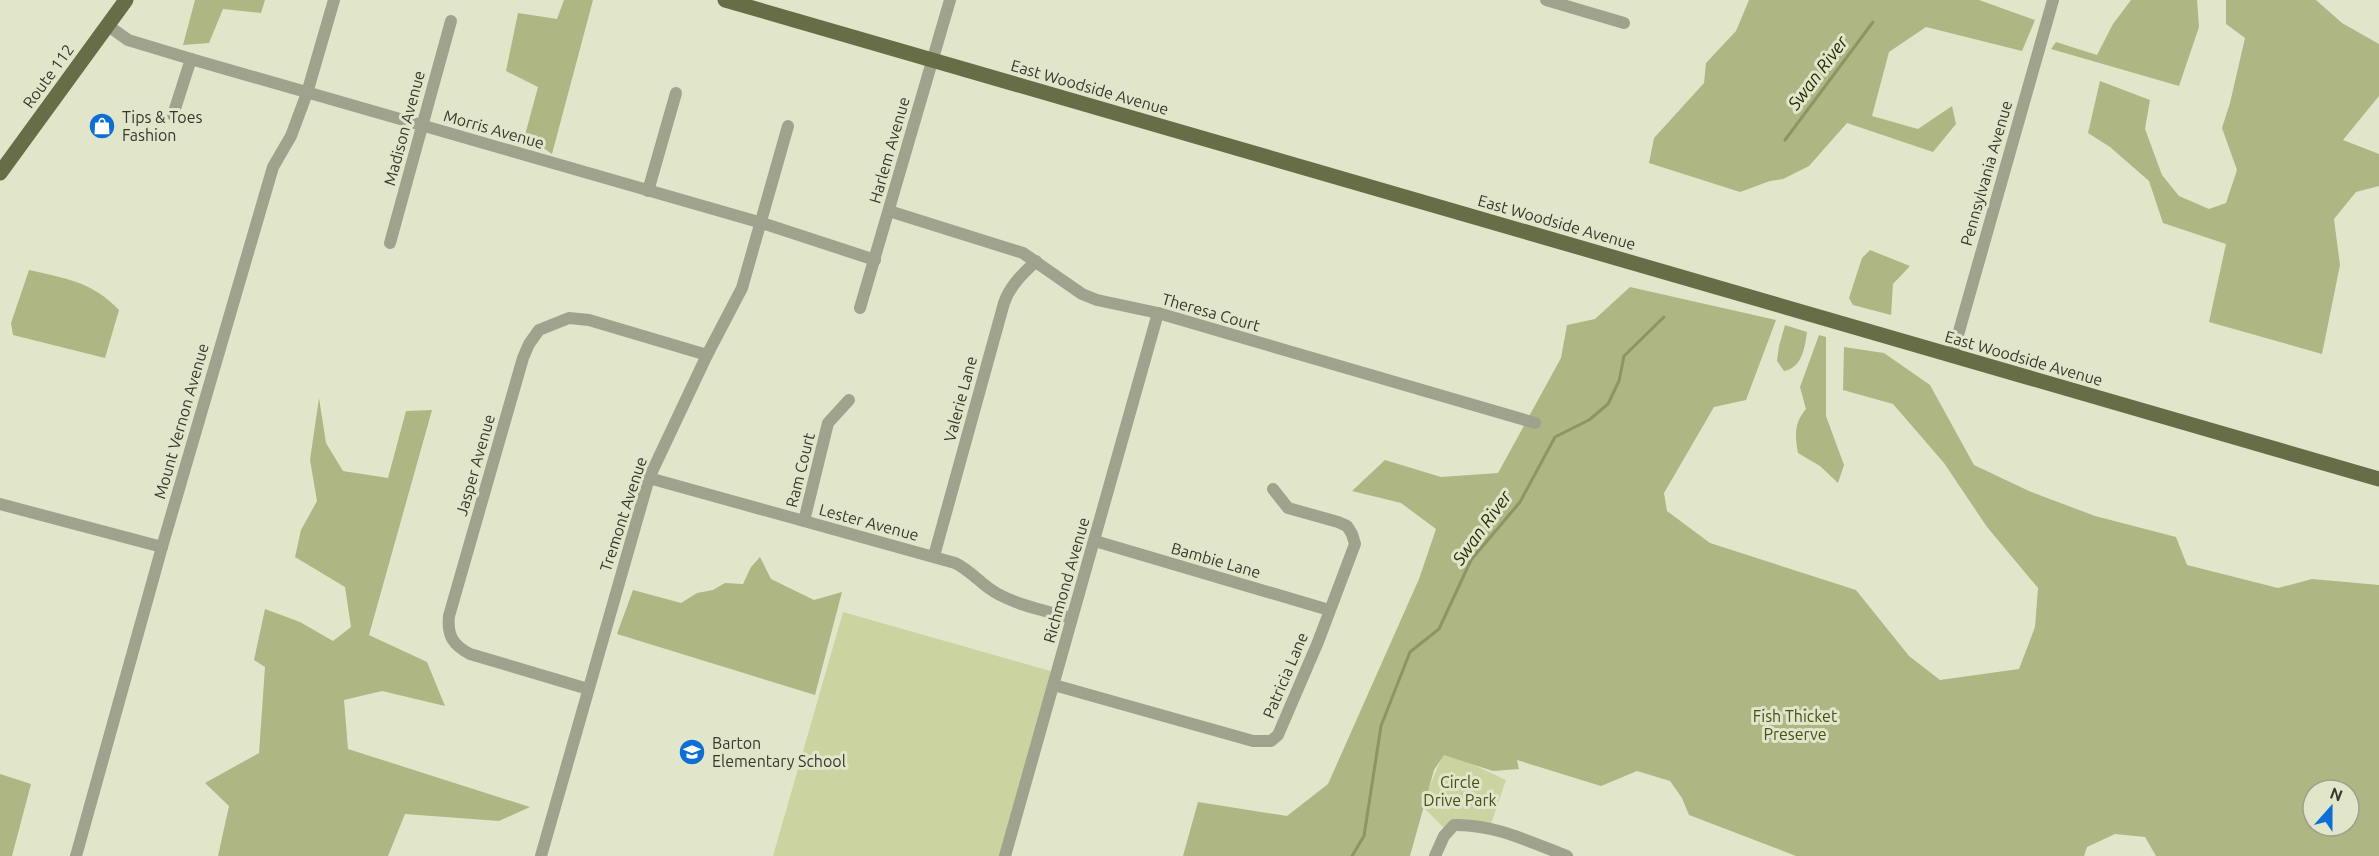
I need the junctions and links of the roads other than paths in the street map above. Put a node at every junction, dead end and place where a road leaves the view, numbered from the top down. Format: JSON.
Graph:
{"nodes":[{"id":1,"x":126,"y":0,"type":"edge"},
{"id":2,"x":334,"y":0,"type":"edge"},
{"id":3,"x":725,"y":0,"type":"edge"},
{"id":4,"x":950,"y":0,"type":"edge"},
{"id":5,"x":1546,"y":0,"type":"edge"},
{"id":6,"x":2053,"y":0,"type":"edge"},
{"id":7,"x":1562,"y":2,"type":"edge"},
{"id":8,"x":451,"y":21,"type":"dead end"},
{"id":9,"x":1624,"y":23,"type":"dead end"},
{"id":10,"x":107,"y":25,"type":"junction"},
{"id":11,"x":190,"y":59,"type":"junction"},
{"id":12,"x":932,"y":60,"type":"junction"},
{"id":13,"x":307,"y":93,"type":"junction"},
{"id":14,"x":676,"y":93,"type":"dead end"},
{"id":15,"x":173,"y":115,"type":"dead end"},
{"id":16,"x":421,"y":126,"type":"junction"},
{"id":17,"x":788,"y":126,"type":"dead end"},
{"id":18,"x":0,"y":173,"type":"edge"},
{"id":19,"x":648,"y":191,"type":"junction"},
{"id":20,"x":889,"y":212,"type":"junction"},
{"id":21,"x":762,"y":222,"type":"junction"},
{"id":22,"x":390,"y":243,"type":"dead end"},
{"id":23,"x":875,"y":260,"type":"junction"},
{"id":24,"x":1036,"y":261,"type":"junction"},
{"id":25,"x":860,"y":308,"type":"dead end"},
{"id":26,"x":1158,"y":313,"type":"junction"},
{"id":27,"x":707,"y":355,"type":"junction"},
{"id":28,"x":1952,"y":356,"type":"junction"},
{"id":29,"x":849,"y":399,"type":"dead end"},
{"id":30,"x":1535,"y":423,"type":"dead end"},
{"id":31,"x":649,"y":478,"type":"junction"},
{"id":32,"x":2379,"y":479,"type":"edge"},
{"id":33,"x":1273,"y":489,"type":"dead end"},
{"id":34,"x":0,"y":504,"type":"edge"},
{"id":35,"x":804,"y":521,"type":"junction"},
{"id":36,"x":1095,"y":541,"type":"junction"},
{"id":37,"x":162,"y":547,"type":"junction"},
{"id":38,"x":934,"y":556,"type":"junction"},
{"id":39,"x":1329,"y":610,"type":"junction"},
{"id":40,"x":1071,"y":618,"type":"junction"},
{"id":41,"x":1054,"y":685,"type":"junction"},
{"id":42,"x":588,"y":689,"type":"junction"},
{"id":43,"x":76,"y":856,"type":"edge"},
{"id":44,"x":541,"y":856,"type":"edge"},
{"id":45,"x":1005,"y":856,"type":"edge"},
{"id":46,"x":1435,"y":856,"type":"edge"},
{"id":47,"x":1567,"y":856,"type":"edge"}],
"edges":[{"from":1,"to":10,"type":"main road","name":"Route 112"},
{"from":2,"to":13,"type":"street","name":"Mount Vernon Avenue"},
{"from":3,"to":12,"type":"main road","name":"East Woodside Avenue"},
{"from":4,"to":12,"type":"street","name":"Harlem Avenue"},
{"from":5,"to":7,"type":"street"},
{"from":6,"to":28,"type":"street","name":"Pennsylvania Avenue"},
{"from":7,"to":9,"type":"street"},
{"from":8,"to":16,"type":"street","name":"Madison Avenue"},
{"from":10,"to":11,"type":"street","name":"Morris Avenue"},
{"from":10,"to":18,"type":"main road","name":"Route 112"},
{"from":11,"to":13,"type":"street","name":"Morris Avenue"},
{"from":11,"to":15,"type":"street"},
{"from":12,"to":20,"type":"street","name":"Harlem Avenue"},
{"from":12,"to":28,"type":"main road","name":"East Woodside Avenue"},
{"from":13,"to":16,"type":"street","name":"Morris Avenue"},
{"from":13,"to":37,"type":"street","name":"Mount Vernon Avenue"},
{"from":14,"to":19,"type":"street"},
{"from":16,"to":19,"type":"street","name":"Morris Avenue"},
{"from":16,"to":22,"type":"street","name":"Madison Avenue"},
{"from":17,"to":21,"type":"street","name":"Tremont Avenue"},
{"from":19,"to":21,"type":"street","name":"Morris Avenue"},
{"from":20,"to":23,"type":"street","name":"Harlem Avenue"},
{"from":20,"to":24,"type":"street","name":"Theresa Court"},
{"from":21,"to":23,"type":"street","name":"Morris Avenue"},
{"from":21,"to":27,"type":"street","name":"Tremont Avenue"},
{"from":23,"to":25,"type":"street","name":"Harlem Avenue"},
{"from":24,"to":26,"type":"street","name":"Theresa Court"},
{"from":24,"to":38,"type":"street","name":"Valerie Lane"},
{"from":26,"to":30,"type":"street","name":"Theresa Court"},
{"from":26,"to":36,"type":"street","name":"Richmond Avenue"},
{"from":27,"to":31,"type":"street","name":"Tremont Avenue"},
{"from":27,"to":42,"type":"street","name":"Jasper Avenue"},
{"from":28,"to":32,"type":"main road","name":"East Woodside Avenue"},
{"from":29,"to":35,"type":"street","name":"Ram Court"},
{"from":31,"to":35,"type":"street","name":"Lester Avenue"},
{"from":31,"to":42,"type":"street","name":"Tremont Avenue"},
{"from":33,"to":39,"type":"street","name":"Patricia Lane"},
{"from":34,"to":37,"type":"street"},
{"from":35,"to":38,"type":"street","name":"Lester Avenue"},
{"from":36,"to":39,"type":"street","name":"Bambie Lane"},
{"from":36,"to":40,"type":"street","name":"Richmond Avenue"},
{"from":37,"to":43,"type":"street","name":"Mount Vernon Avenue"},
{"from":38,"to":40,"type":"street","name":"Lester Avenue"},
{"from":39,"to":41,"type":"street","name":"Patricia Lane"},
{"from":40,"to":41,"type":"street","name":"Richmond Avenue"},
{"from":41,"to":45,"type":"street","name":"Richmond Avenue"},
{"from":42,"to":44,"type":"street","name":"Tremont Avenue"},
{"from":46,"to":47,"type":"street"}]}
